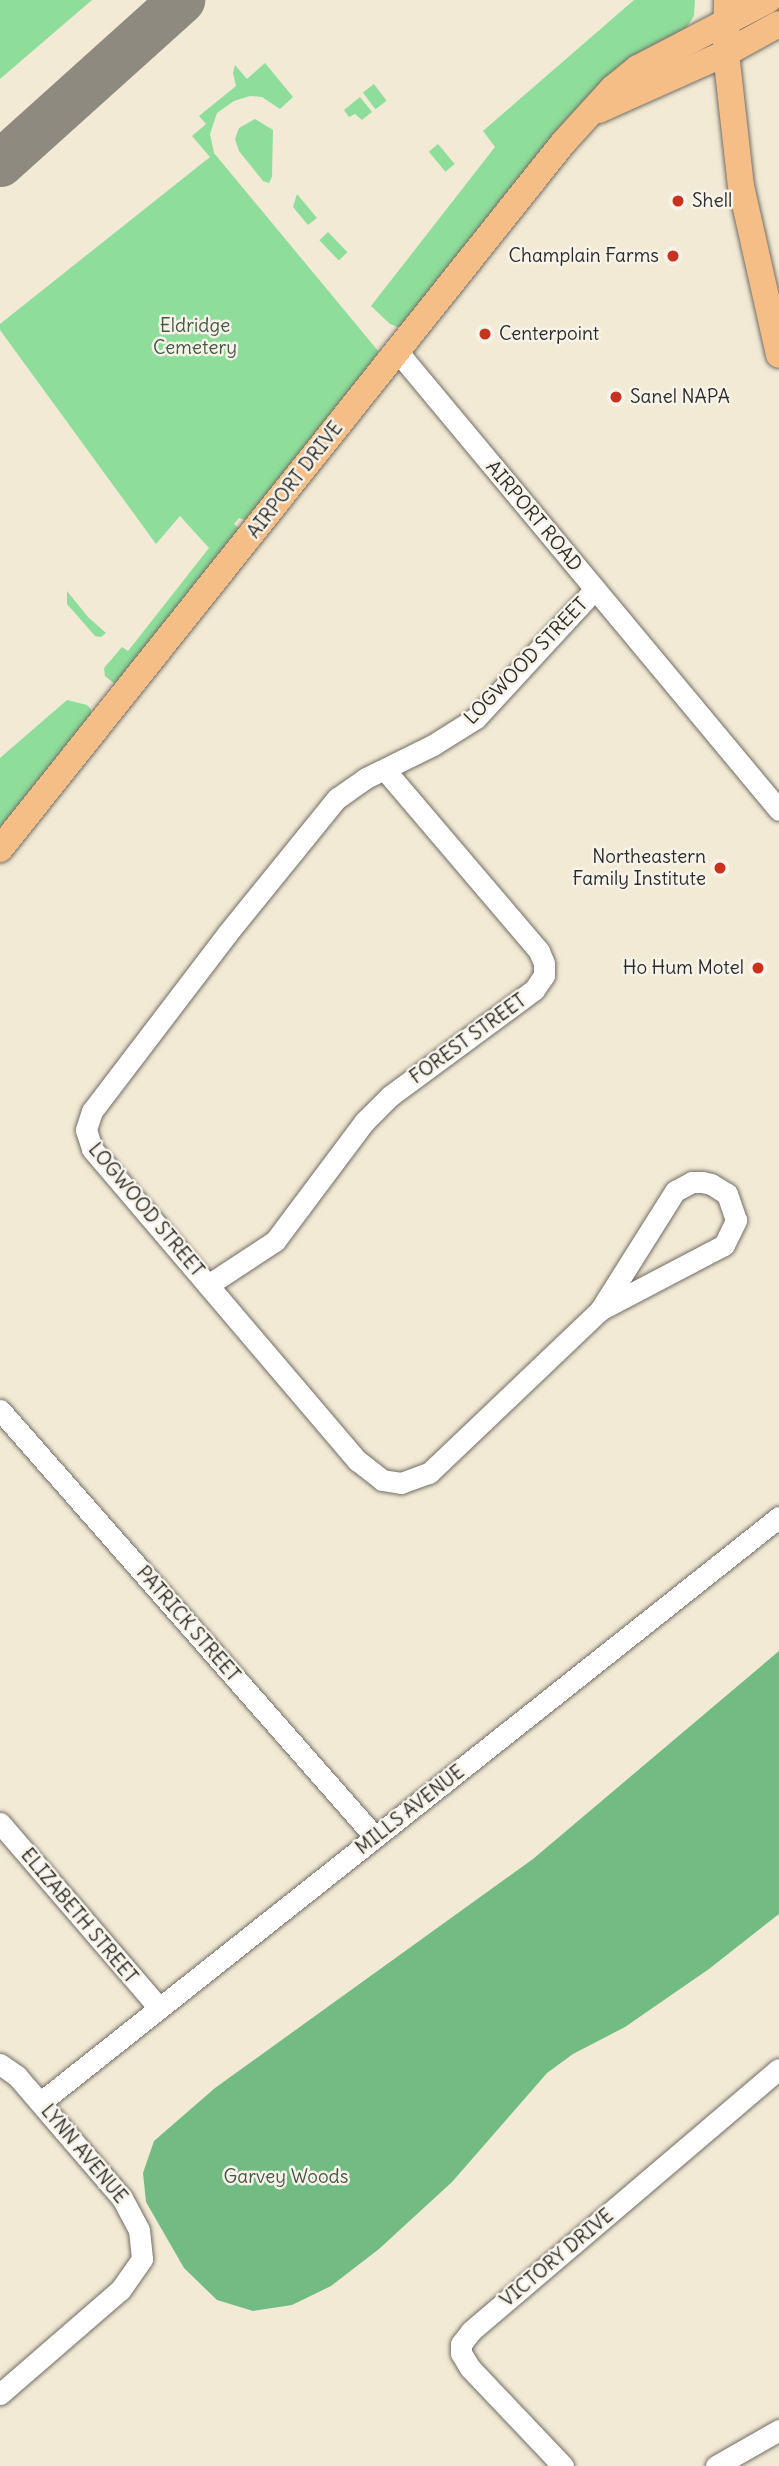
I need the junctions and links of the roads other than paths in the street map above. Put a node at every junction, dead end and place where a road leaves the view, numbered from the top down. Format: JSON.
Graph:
{"nodes":[{"id":1,"x":768,"y":0,"type":"edge"},
{"id":2,"x":726,"y":12,"type":"edge"},
{"id":3,"x":779,"y":24,"type":"edge"},
{"id":4,"x":726,"y":53,"type":"junction"},
{"id":5,"x":591,"y":113,"type":"junction"},
{"id":6,"x":397,"y":351,"type":"junction"},
{"id":7,"x":779,"y":355,"type":"edge"},
{"id":8,"x":595,"y":589,"type":"junction"},
{"id":9,"x":385,"y":770,"type":"junction"},
{"id":10,"x":779,"y":810,"type":"edge"},
{"id":11,"x":0,"y":849,"type":"edge"},
{"id":12,"x":208,"y":1285,"type":"junction"},
{"id":13,"x":600,"y":1310,"type":"junction"},
{"id":14,"x":0,"y":1410,"type":"edge"},
{"id":15,"x":779,"y":1517,"type":"edge"},
{"id":16,"x":0,"y":1823,"type":"edge"},
{"id":17,"x":375,"y":1837,"type":"junction"},
{"id":18,"x":159,"y":2008,"type":"junction"},
{"id":19,"x":0,"y":2064,"type":"edge"},
{"id":20,"x":779,"y":2069,"type":"edge"},
{"id":21,"x":41,"y":2102,"type":"junction"},
{"id":22,"x":0,"y":2394,"type":"edge"},
{"id":23,"x":779,"y":2430,"type":"edge"},
{"id":24,"x":563,"y":2466,"type":"edge"},
{"id":25,"x":716,"y":2466,"type":"edge"}],
"edges":[{"from":1,"to":2,"type":"main road","name":"AIRPORT DRIVE"},
{"from":2,"to":4,"type":"main road"},
{"from":2,"to":5,"type":"main road","name":"AIRPORT DRIVE"},
{"from":3,"to":4,"type":"main road","name":"AIRPORT DRIVE"},
{"from":4,"to":5,"type":"main road","name":"AIRPORT DRIVE"},
{"from":4,"to":7,"type":"main road"},
{"from":5,"to":6,"type":"main road","name":"AIRPORT DRIVE"},
{"from":6,"to":8,"type":"street","name":"AIRPORT ROAD"},
{"from":6,"to":11,"type":"main road","name":"AIRPORT DRIVE"},
{"from":8,"to":9,"type":"street","name":"LOGWOOD STREET"},
{"from":8,"to":10,"type":"street","name":"AIRPORT ROAD"},
{"from":9,"to":12,"type":"street","name":"LOGWOOD STREET"},
{"from":9,"to":12,"type":"street","name":"FOREST STREET"},
{"from":12,"to":13,"type":"street","name":"LOGWOOD STREET"},
{"from":13,"to":13,"type":"street","name":"LOGWOOD STREET"},
{"from":14,"to":17,"type":"street","name":"PATRICK STREET"},
{"from":15,"to":17,"type":"street","name":"MILLS AVENUE"},
{"from":16,"to":18,"type":"street","name":"ELIZABETH STREET"},
{"from":17,"to":18,"type":"street","name":"MILLS AVENUE"},
{"from":18,"to":21,"type":"street","name":"MILLS AVENUE"},
{"from":19,"to":21,"type":"street","name":"LYNN AVENUE"},
{"from":20,"to":24,"type":"street","name":"VICTORY DRIVE"},
{"from":21,"to":22,"type":"street","name":"LYNN AVENUE"},
{"from":23,"to":25,"type":"street"}]}
